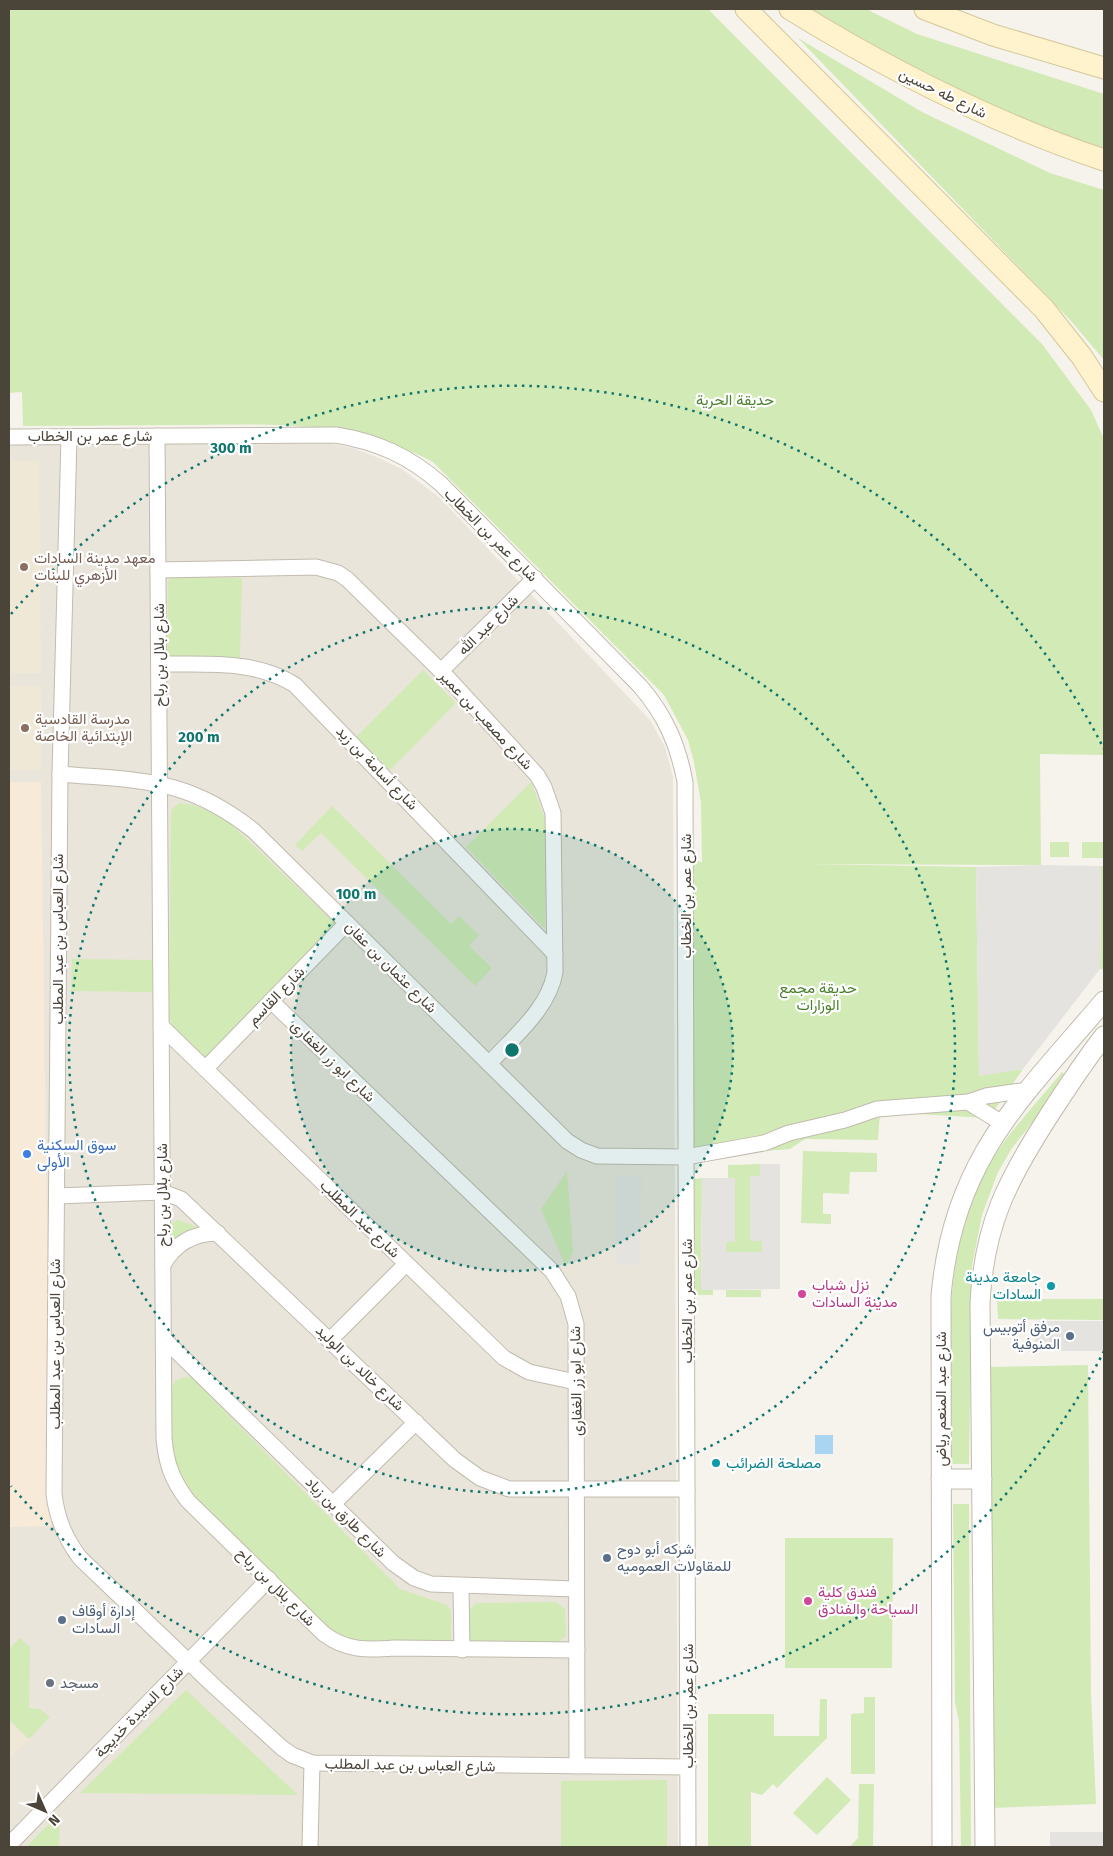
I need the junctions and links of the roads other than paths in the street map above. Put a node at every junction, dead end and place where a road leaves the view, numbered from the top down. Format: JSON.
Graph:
{"nodes":[{"id":1,"x":746,"y":9,"type":"edge"},
{"id":2,"x":790,"y":9,"type":"edge"},
{"id":3,"x":924,"y":9,"type":"edge"},
{"id":4,"x":1104,"y":68,"type":"edge"},
{"id":5,"x":1104,"y":160,"type":"edge"},
{"id":6,"x":1104,"y":390,"type":"edge"},
{"id":7,"x":157,"y":436,"type":"junction"},
{"id":8,"x":9,"y":437,"type":"edge"},
{"id":9,"x":69,"y":437,"type":"junction"},
{"id":10,"x":158,"y":570,"type":"junction"},
{"id":11,"x":535,"y":578,"type":"junction"},
{"id":12,"x":159,"y":664,"type":"junction"},
{"id":13,"x":441,"y":671,"type":"junction"},
{"id":14,"x":60,"y":774,"type":"junction"},
{"id":15,"x":159,"y":782,"type":"junction"},
{"id":16,"x":347,"y":923,"type":"junction"},
{"id":17,"x":555,"y":954,"type":"junction"},
{"id":18,"x":271,"y":1001,"type":"junction"},
{"id":19,"x":1104,"y":1001,"type":"edge"},
{"id":20,"x":161,"y":1026,"type":"junction"},
{"id":21,"x":1104,"y":1036,"type":"edge"},
{"id":22,"x":1064,"y":1046,"type":"junction"},
{"id":23,"x":1084,"y":1061,"type":"junction"},
{"id":24,"x":489,"y":1064,"type":"junction"},
{"id":25,"x":206,"y":1069,"type":"junction"},
{"id":26,"x":1028,"y":1090,"type":"junction"},
{"id":27,"x":968,"y":1102,"type":"junction"},
{"id":28,"x":1002,"y":1123,"type":"junction"},
{"id":29,"x":686,"y":1157,"type":"junction"},
{"id":30,"x":162,"y":1192,"type":"junction"},
{"id":31,"x":56,"y":1196,"type":"junction"},
{"id":32,"x":218,"y":1233,"type":"junction"},
{"id":33,"x":406,"y":1264,"type":"junction"},
{"id":34,"x":163,"y":1265,"type":"junction"},
{"id":35,"x":164,"y":1339,"type":"junction"},
{"id":36,"x":330,"y":1340,"type":"junction"},
{"id":37,"x":576,"y":1382,"type":"junction"},
{"id":38,"x":416,"y":1422,"type":"junction"},
{"id":39,"x":942,"y":1479,"type":"junction"},
{"id":40,"x":982,"y":1479,"type":"junction"},
{"id":41,"x":576,"y":1489,"type":"junction"},
{"id":42,"x":687,"y":1489,"type":"junction"},
{"id":43,"x":333,"y":1504,"type":"junction"},
{"id":44,"x":268,"y":1579,"type":"junction"},
{"id":45,"x":461,"y":1586,"type":"junction"},
{"id":46,"x":576,"y":1589,"type":"junction"},
{"id":47,"x":462,"y":1650,"type":"junction"},
{"id":48,"x":577,"y":1650,"type":"junction"},
{"id":49,"x":188,"y":1662,"type":"junction"},
{"id":50,"x":312,"y":1763,"type":"junction"},
{"id":51,"x":577,"y":1766,"type":"junction"},
{"id":52,"x":688,"y":1767,"type":"junction"},
{"id":53,"x":9,"y":1845,"type":"edge"},
{"id":54,"x":310,"y":1847,"type":"edge"},
{"id":55,"x":688,"y":1847,"type":"edge"},
{"id":56,"x":942,"y":1847,"type":"edge"},
{"id":57,"x":984,"y":1847,"type":"edge"}],
"edges":[{"from":1,"to":6,"type":"main road"},
{"from":2,"to":5,"type":"main road","name":"شارع طه حسين"},
{"from":3,"to":4,"type":"main road"},
{"from":7,"to":9,"type":"street","name":"شارع عمر بن الخطاب"},
{"from":7,"to":10,"type":"street","name":"شارع بلال بن رباح"},
{"from":7,"to":11,"type":"street","name":"شارع عمر بن الخطاب"},
{"from":8,"to":9,"type":"street","name":"شارع عمر بن الخطاب"},
{"from":9,"to":14,"type":"street","name":"شارع العباس بن عبد المطلب"},
{"from":10,"to":12,"type":"street","name":"شارع بلال بن رباح"},
{"from":10,"to":13,"type":"street","name":"شارع مصعب بن عمير"},
{"from":11,"to":13,"type":"street","name":"شارع عبد الله"},
{"from":11,"to":29,"type":"street","name":"شارع عمر بن الخطاب"},
{"from":12,"to":15,"type":"street","name":"شارع بلال بن رباح"},
{"from":12,"to":17,"type":"street","name":"شارع أسامة بن زيد"},
{"from":13,"to":17,"type":"street","name":"شارع مصعب بن عمير"},
{"from":14,"to":15,"type":"street","name":"شارع عثمان بن عفان"},
{"from":14,"to":31,"type":"street","name":"شارع العباس بن عبد المطلب"},
{"from":15,"to":16,"type":"street","name":"شارع عثمان بن عفان"},
{"from":15,"to":20,"type":"street","name":"شارع بلال بن رباح"},
{"from":16,"to":18,"type":"street","name":"شارع القاسم"},
{"from":16,"to":24,"type":"street","name":"شارع عثمان بن عفان"},
{"from":17,"to":24,"type":"street","name":"شارع مصعب بن عمير"},
{"from":18,"to":25,"type":"street","name":"شارع القاسم"},
{"from":18,"to":37,"type":"street","name":"شارع ابو زر الغفارى"},
{"from":19,"to":22,"type":"street","name":"شارع عبد المنعم رياض"},
{"from":20,"to":25,"type":"street","name":"شارع عبد المطلب"},
{"from":20,"to":30,"type":"street","name":"شارع بلال بن رباح"},
{"from":21,"to":23,"type":"street"},
{"from":22,"to":23,"type":"street"},
{"from":22,"to":26,"type":"street","name":"شارع عبد المنعم رياض"},
{"from":23,"to":40,"type":"street"},
{"from":24,"to":29,"type":"street","name":"شارع عثمان بن عفان"},
{"from":25,"to":33,"type":"street","name":"شارع عبد المطلب"},
{"from":26,"to":27,"type":"street","name":"شارع عثمان بن عفان"},
{"from":26,"to":28,"type":"street","name":"شارع عبد المنعم رياض"},
{"from":27,"to":28,"type":"street"},
{"from":27,"to":29,"type":"street","name":"شارع عثمان بن عفان"},
{"from":28,"to":39,"type":"street","name":"شارع عبد المنعم رياض"},
{"from":29,"to":42,"type":"street","name":"شارع عمر بن الخطاب"},
{"from":30,"to":31,"type":"street","name":"شارع خالد بن الوليد"},
{"from":30,"to":32,"type":"street","name":"شارع خالد بن الوليد"},
{"from":30,"to":34,"type":"street","name":"شارع بلال بن رباح"},
{"from":31,"to":49,"type":"street","name":"شارع العباس بن عبد المطلب"},
{"from":32,"to":34,"type":"street"},
{"from":32,"to":36,"type":"street","name":"شارع خالد بن الوليد"},
{"from":33,"to":36,"type":"street"},
{"from":33,"to":37,"type":"street","name":"شارع عبد المطلب"},
{"from":34,"to":35,"type":"street","name":"شارع بلال بن رباح"},
{"from":35,"to":43,"type":"street","name":"شارع طارق بن زياد"},
{"from":35,"to":44,"type":"street","name":"شارع بلال بن رباح"},
{"from":36,"to":38,"type":"street","name":"شارع خالد بن الوليد"},
{"from":37,"to":41,"type":"street","name":"شارع ابو زر الغفارى"},
{"from":38,"to":41,"type":"street","name":"شارع خالد بن الوليد"},
{"from":38,"to":43,"type":"street"},
{"from":39,"to":40,"type":"street"},
{"from":39,"to":56,"type":"street","name":"شارع عبد المنعم رياض"},
{"from":40,"to":57,"type":"street"},
{"from":41,"to":42,"type":"street","name":"شارع خالد بن الوليد"},
{"from":41,"to":46,"type":"street","name":"شارع ابو زر الغفارى"},
{"from":42,"to":52,"type":"street","name":"شارع عمر بن الخطاب"},
{"from":43,"to":45,"type":"street","name":"شارع طارق بن زياد"},
{"from":44,"to":47,"type":"street","name":"شارع بلال بن رباح"},
{"from":44,"to":49,"type":"street","name":"شارع السيدة خديجة"},
{"from":45,"to":46,"type":"street","name":"شارع طارق بن زياد"},
{"from":45,"to":47,"type":"street"},
{"from":46,"to":48,"type":"street","name":"شارع ابو زر الغفارى"},
{"from":47,"to":48,"type":"street","name":"شارع بلال بن رباح"},
{"from":48,"to":51,"type":"street","name":"شارع ابو زر الغفارى"},
{"from":49,"to":50,"type":"street","name":"شارع العباس بن عبد المطلب"},
{"from":49,"to":53,"type":"street","name":"شارع السيدة خديجة"},
{"from":50,"to":51,"type":"street","name":"شارع العباس بن عبد المطلب"},
{"from":50,"to":54,"type":"street"},
{"from":51,"to":52,"type":"street","name":"شارع العباس بن عبد المطلب"},
{"from":52,"to":55,"type":"street","name":"شارع عمر بن الخطاب"}]}
